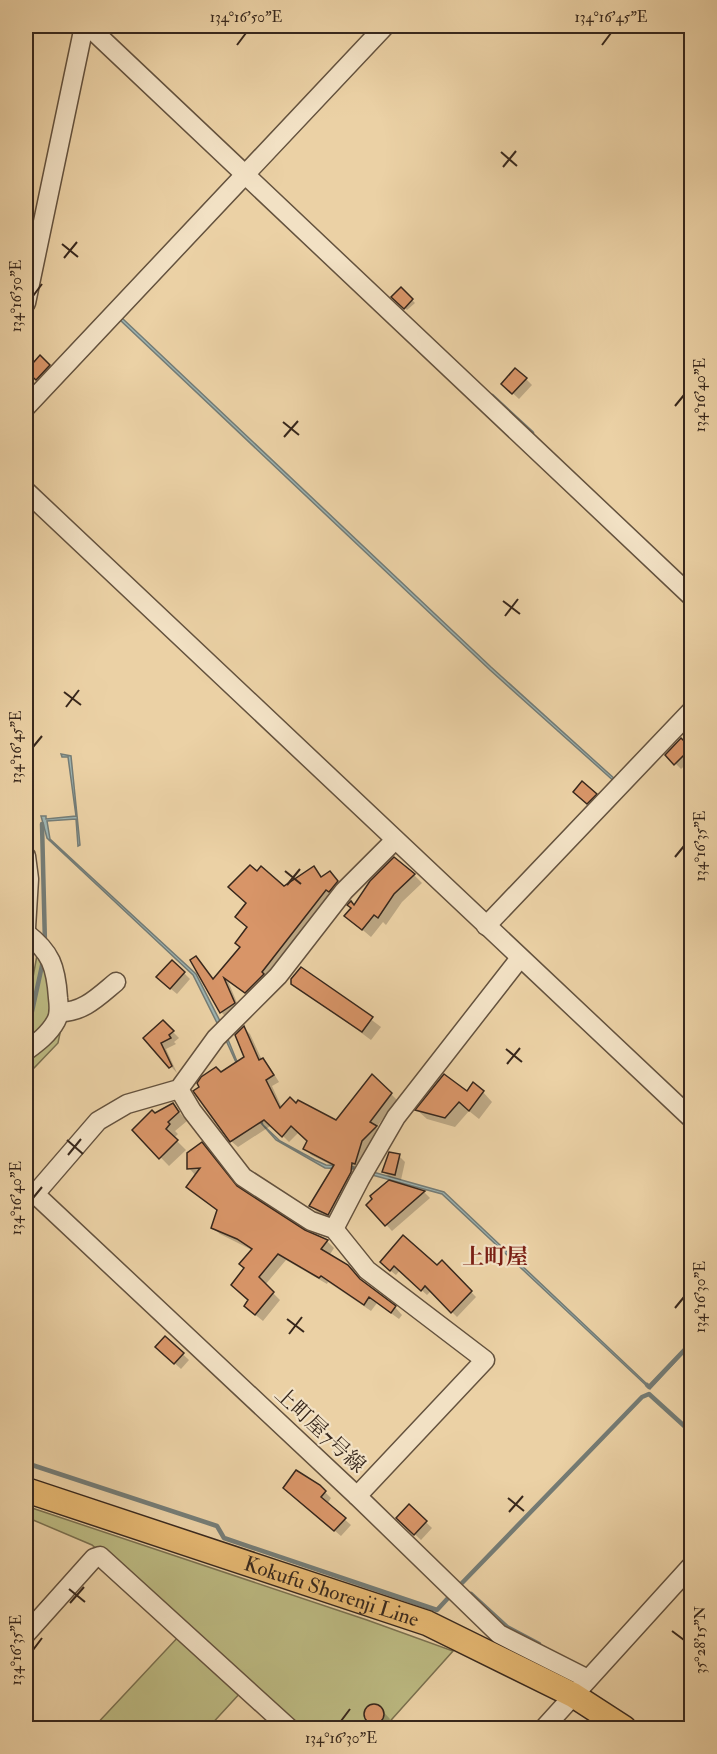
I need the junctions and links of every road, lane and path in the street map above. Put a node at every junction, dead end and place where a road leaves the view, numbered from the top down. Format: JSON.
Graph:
{"nodes":[{"id":1,"x":86,"y":26,"type":"edge"},
{"id":2,"x":385,"y":26,"type":"edge"},
{"id":3,"x":244,"y":175,"type":"junction"},
{"id":4,"x":26,"y":303,"type":"edge"},
{"id":5,"x":26,"y":407,"type":"edge"},
{"id":6,"x":26,"y":491,"type":"edge"},
{"id":7,"x":692,"y":597,"type":"edge"},
{"id":8,"x":692,"y":710,"type":"edge"},
{"id":9,"x":394,"y":841,"type":"junction"},
{"id":10,"x":26,"y":856,"type":"edge"},
{"id":11,"x":486,"y":926,"type":"junction"},
{"id":12,"x":26,"y":928,"type":"edge"},
{"id":13,"x":26,"y":933,"type":"edge"},
{"id":14,"x":520,"y":958,"type":"junction"},
{"id":15,"x":116,"y":982,"type":"dead end"},
{"id":16,"x":59,"y":1012,"type":"junction"},
{"id":17,"x":26,"y":1051,"type":"edge"},
{"id":18,"x":179,"y":1089,"type":"junction"},
{"id":19,"x":692,"y":1119,"type":"edge"},
{"id":20,"x":30,"y":1197,"type":"edge"},
{"id":21,"x":334,"y":1230,"type":"junction"},
{"id":22,"x":26,"y":1490,"type":"edge"},
{"id":23,"x":357,"y":1496,"type":"junction"},
{"id":24,"x":692,"y":1565,"type":"edge"},
{"id":25,"x":26,"y":1634,"type":"edge"},
{"id":26,"x":580,"y":1687,"type":"junction"},
{"id":27,"x":289,"y":1728,"type":"edge"},
{"id":28,"x":544,"y":1728,"type":"edge"},
{"id":29,"x":624,"y":1728,"type":"edge"}],
"edges":[{"from":1,"to":3,"type":"street"},
{"from":1,"to":4,"type":"street"},
{"from":2,"to":3,"type":"street"},
{"from":3,"to":5,"type":"street"},
{"from":3,"to":7,"type":"street"},
{"from":6,"to":9,"type":"street"},
{"from":8,"to":11,"type":"street"},
{"from":9,"to":11,"type":"street"},
{"from":9,"to":18,"type":"street"},
{"from":10,"to":12,"type":"street"},
{"from":11,"to":14,"type":"street"},
{"from":13,"to":16,"type":"street"},
{"from":14,"to":19,"type":"street"},
{"from":14,"to":21,"type":"street"},
{"from":15,"to":16,"type":"street"},
{"from":16,"to":17,"type":"street"},
{"from":18,"to":20,"type":"street"},
{"from":18,"to":21,"type":"street"},
{"from":20,"to":23,"type":"street","name":"上町屋7号線"},
{"from":21,"to":23,"type":"street"},
{"from":22,"to":26,"type":"main road","name":"Kokufu Shorenji Line"},
{"from":23,"to":26,"type":"street","name":"上町屋7号線"},
{"from":24,"to":26,"type":"street"},
{"from":25,"to":27,"type":"street"},
{"from":26,"to":28,"type":"street"},
{"from":26,"to":29,"type":"main road","name":"Kokufu Shorenji Line"}]}
